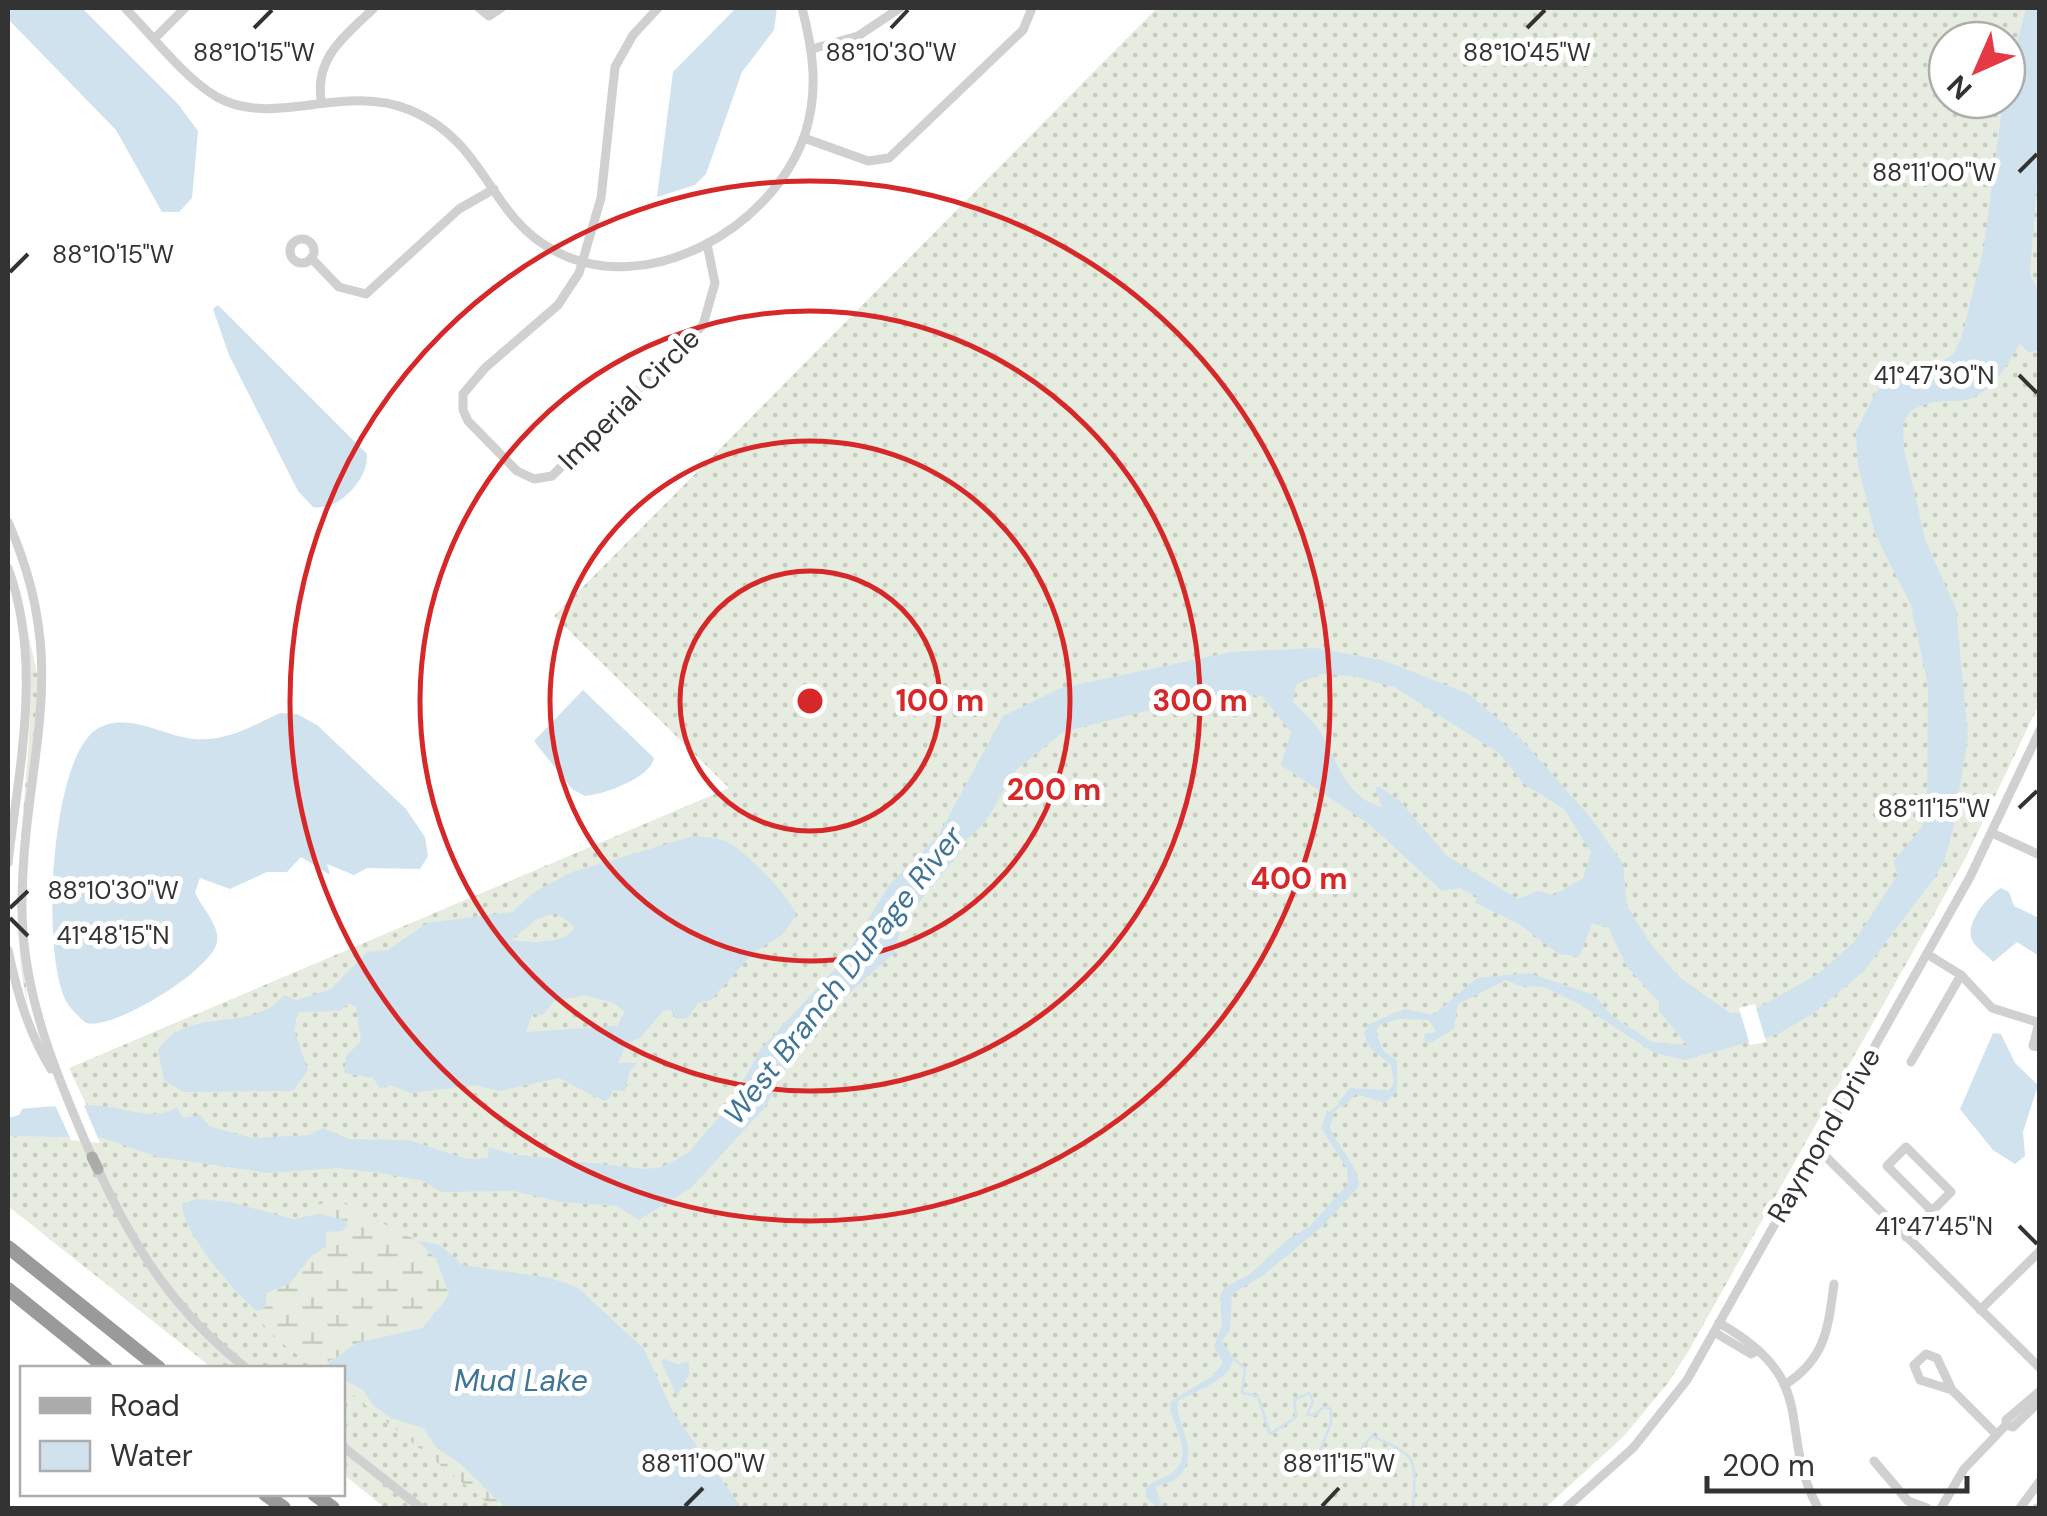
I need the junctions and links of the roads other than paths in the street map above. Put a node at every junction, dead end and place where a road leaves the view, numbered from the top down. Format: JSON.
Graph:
{"nodes":[{"id":1,"x":125,"y":8,"type":"edge"},
{"id":2,"x":185,"y":8,"type":"edge"},
{"id":3,"x":374,"y":8,"type":"edge"},
{"id":4,"x":479,"y":8,"type":"edge"},
{"id":5,"x":502,"y":8,"type":"edge"},
{"id":6,"x":658,"y":8,"type":"edge"},
{"id":7,"x":802,"y":8,"type":"edge"},
{"id":8,"x":900,"y":8,"type":"edge"},
{"id":9,"x":1032,"y":8,"type":"edge"},
{"id":10,"x":154,"y":38,"type":"junction"},
{"id":11,"x":812,"y":49,"type":"junction"},
{"id":12,"x":321,"y":100,"type":"junction"},
{"id":13,"x":804,"y":138,"type":"junction"},
{"id":14,"x":494,"y":188,"type":"junction"},
{"id":15,"x":707,"y":244,"type":"junction"},
{"id":16,"x":311,"y":258,"type":"dead end"},
{"id":17,"x":584,"y":261,"type":"junction"},
{"id":18,"x":8,"y":522,"type":"edge"},
{"id":19,"x":8,"y":568,"type":"edge"},
{"id":20,"x":2040,"y":730,"type":"edge"},
{"id":21,"x":1992,"y":833,"type":"junction"},
{"id":22,"x":2040,"y":855,"type":"edge"},
{"id":23,"x":8,"y":864,"type":"edge"},
{"id":24,"x":8,"y":950,"type":"edge"},
{"id":25,"x":1926,"y":954,"type":"junction"},
{"id":26,"x":1961,"y":975,"type":"junction"},
{"id":27,"x":2039,"y":1023,"type":"edge"},
{"id":28,"x":2040,"y":1047,"type":"edge"},
{"id":29,"x":1911,"y":1062,"type":"dead end"},
{"id":30,"x":58,"y":1080,"type":"junction"},
{"id":31,"x":1817,"y":1148,"type":"junction"},
{"id":32,"x":1932,"y":1210,"type":"junction"},
{"id":33,"x":1906,"y":1237,"type":"junction"},
{"id":34,"x":8,"y":1248,"type":"edge"},
{"id":35,"x":2040,"y":1251,"type":"edge"},
{"id":36,"x":1834,"y":1284,"type":"dead end"},
{"id":37,"x":8,"y":1289,"type":"edge"},
{"id":38,"x":1980,"y":1310,"type":"junction"},
{"id":39,"x":1716,"y":1328,"type":"junction"},
{"id":40,"x":104,"y":1366,"type":"edge"},
{"id":41,"x":156,"y":1366,"type":"edge"},
{"id":42,"x":244,"y":1366,"type":"edge"},
{"id":43,"x":2040,"y":1368,"type":"edge"},
{"id":44,"x":1786,"y":1384,"type":"junction"},
{"id":45,"x":1952,"y":1390,"type":"junction"},
{"id":46,"x":2040,"y":1391,"type":"edge"},
{"id":47,"x":2040,"y":1400,"type":"edge"},
{"id":48,"x":2006,"y":1425,"type":"junction"},
{"id":49,"x":1996,"y":1434,"type":"junction"},
{"id":50,"x":345,"y":1448,"type":"edge"},
{"id":51,"x":1874,"y":1462,"type":"dead end"},
{"id":52,"x":2040,"y":1481,"type":"edge"},
{"id":53,"x":421,"y":1508,"type":"edge"},
{"id":54,"x":1566,"y":1508,"type":"edge"},
{"id":55,"x":1818,"y":1508,"type":"edge"},
{"id":56,"x":1927,"y":1508,"type":"edge"},
{"id":57,"x":1941,"y":1508,"type":"edge"},
{"id":58,"x":2020,"y":1508,"type":"edge"}],
"edges":[{"from":1,"to":10,"type":"street"},
{"from":2,"to":10,"type":"street"},
{"from":3,"to":12,"type":"street"},
{"from":4,"to":5,"type":"street"},
{"from":6,"to":17,"type":"street"},
{"from":7,"to":11,"type":"street"},
{"from":8,"to":11,"type":"street"},
{"from":9,"to":13,"type":"street"},
{"from":10,"to":12,"type":"street"},
{"from":11,"to":13,"type":"street"},
{"from":12,"to":14,"type":"street"},
{"from":13,"to":15,"type":"street"},
{"from":14,"to":16,"type":"street"},
{"from":14,"to":17,"type":"street"},
{"from":15,"to":17,"type":"street"},
{"from":15,"to":17,"type":"street","name":"Imperial Circle"},
{"from":18,"to":30,"type":"street"},
{"from":19,"to":23,"type":"street"},
{"from":20,"to":21,"type":"street","name":"Raymond Drive"},
{"from":21,"to":22,"type":"street"},
{"from":21,"to":25,"type":"street","name":"Raymond Drive"},
{"from":24,"to":30,"type":"street"},
{"from":25,"to":26,"type":"street"},
{"from":25,"to":31,"type":"street","name":"Raymond Drive"},
{"from":26,"to":27,"type":"street"},
{"from":26,"to":29,"type":"street"},
{"from":27,"to":28,"type":"street"},
{"from":30,"to":42,"type":"street"},
{"from":31,"to":33,"type":"street"},
{"from":31,"to":39,"type":"street","name":"Raymond Drive"},
{"from":32,"to":32,"type":"street"},
{"from":32,"to":33,"type":"street"},
{"from":33,"to":38,"type":"street"},
{"from":34,"to":41,"type":"highway"},
{"from":35,"to":38,"type":"street"},
{"from":36,"to":44,"type":"street"},
{"from":37,"to":40,"type":"highway"},
{"from":38,"to":43,"type":"street"},
{"from":39,"to":44,"type":"street"},
{"from":39,"to":54,"type":"street","name":"Raymond Drive"},
{"from":44,"to":55,"type":"street"},
{"from":45,"to":45,"type":"street"},
{"from":45,"to":49,"type":"street"},
{"from":46,"to":48,"type":"street"},
{"from":47,"to":48,"type":"street"},
{"from":48,"to":49,"type":"street"},
{"from":49,"to":57,"type":"street"},
{"from":50,"to":53,"type":"street"},
{"from":51,"to":56,"type":"street"},
{"from":52,"to":58,"type":"street"}]}
